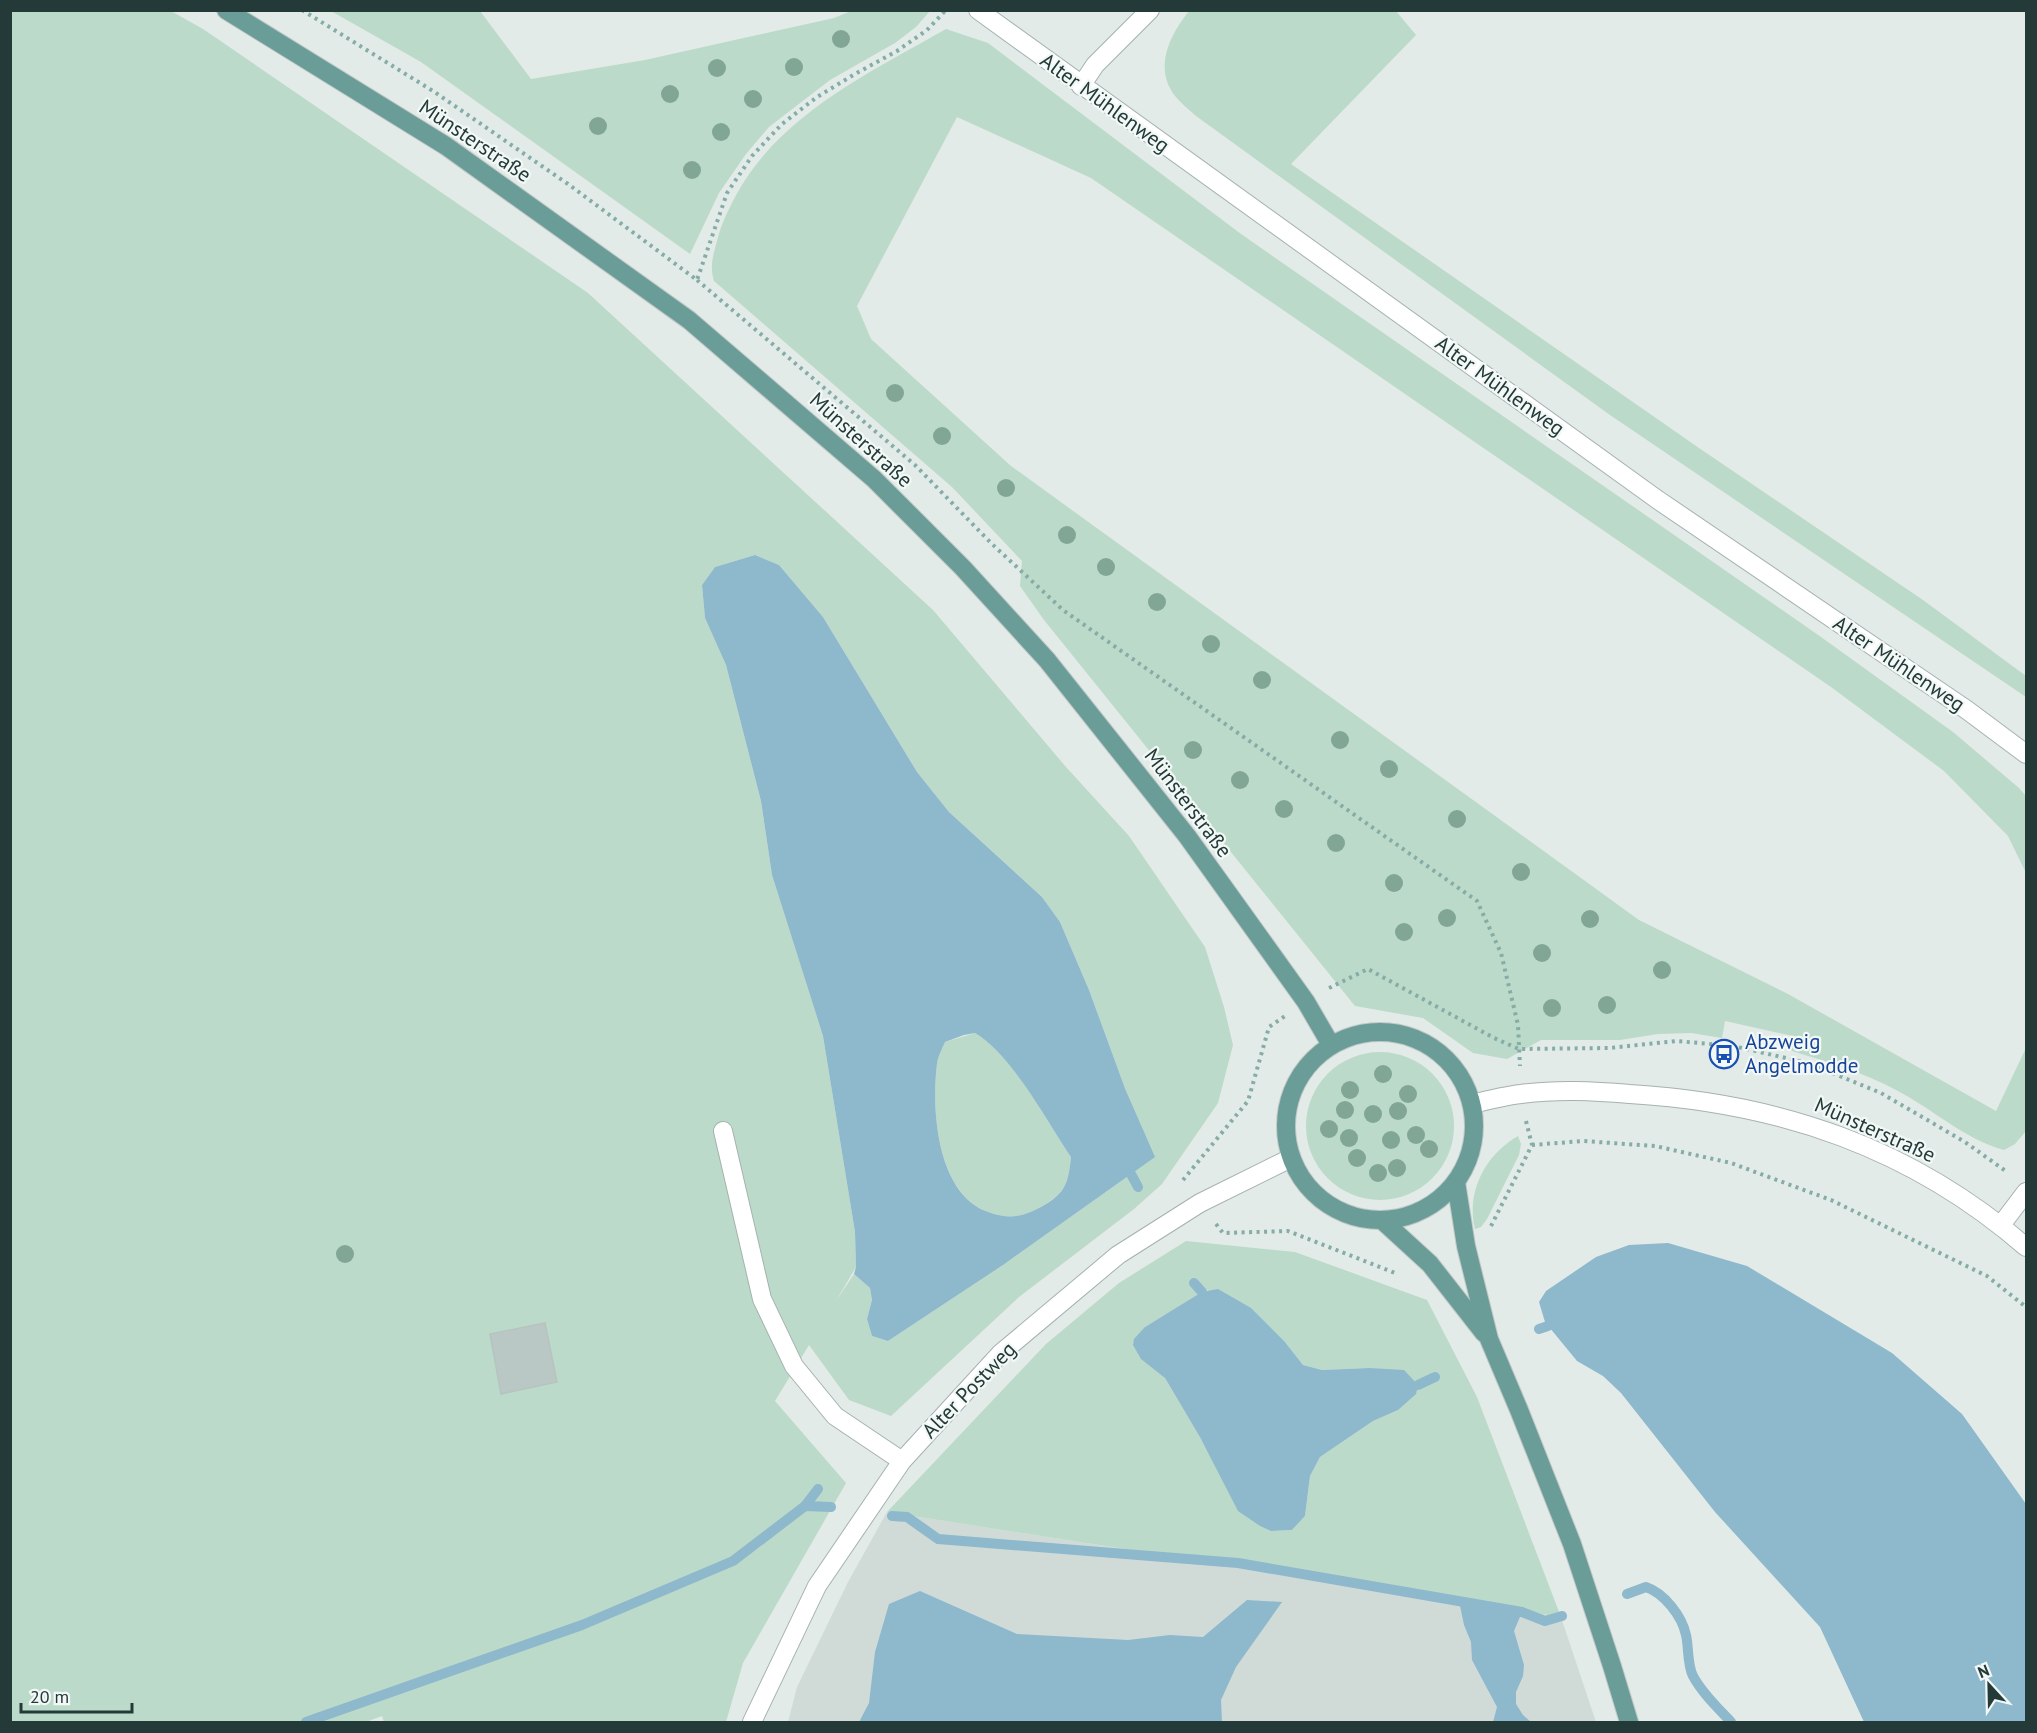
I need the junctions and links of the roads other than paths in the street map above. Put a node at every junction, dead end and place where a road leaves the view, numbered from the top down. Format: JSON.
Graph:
{"nodes":[{"id":1,"x":226,"y":10,"type":"edge"},
{"id":2,"x":978,"y":10,"type":"edge"},
{"id":3,"x":1150,"y":10,"type":"edge"},
{"id":4,"x":1081,"y":86,"type":"junction"},
{"id":5,"x":2026,"y":754,"type":"edge"},
{"id":6,"x":1331,"y":1045,"type":"junction"},
{"id":7,"x":1472,"y":1104,"type":"junction"},
{"id":8,"x":723,"y":1131,"type":"dead end"},
{"id":9,"x":1291,"y":1158,"type":"junction"},
{"id":10,"x":1456,"y":1182,"type":"junction"},
{"id":11,"x":2026,"y":1192,"type":"edge"},
{"id":12,"x":1383,"y":1221,"type":"junction"},
{"id":13,"x":2001,"y":1225,"type":"junction"},
{"id":14,"x":2026,"y":1247,"type":"edge"},
{"id":15,"x":1489,"y":1339,"type":"junction"},
{"id":16,"x":902,"y":1461,"type":"junction"},
{"id":17,"x":752,"y":1722,"type":"edge"},
{"id":18,"x":1629,"y":1722,"type":"edge"}],
"edges":[{"from":1,"to":6,"type":"main road","name":"Münsterstraße"},
{"from":2,"to":4,"type":"street","name":"Alter Mühlenweg"},
{"from":3,"to":4,"type":"street"},
{"from":4,"to":5,"type":"street","name":"Alter Mühlenweg"},
{"from":6,"to":7,"type":"main road"},
{"from":6,"to":9,"type":"main road"},
{"from":7,"to":10,"type":"main road"},
{"from":7,"to":13,"type":"street","name":"Münsterstraße"},
{"from":8,"to":16,"type":"street"},
{"from":9,"to":12,"type":"main road"},
{"from":9,"to":16,"type":"street","name":"Alter Postweg"},
{"from":10,"to":12,"type":"main road"},
{"from":10,"to":15,"type":"main road"},
{"from":11,"to":13,"type":"street"},
{"from":12,"to":15,"type":"main road"},
{"from":13,"to":14,"type":"street","name":"Münsterstraße"},
{"from":15,"to":18,"type":"main road"},
{"from":16,"to":17,"type":"street","name":"Alter Postweg"}]}
